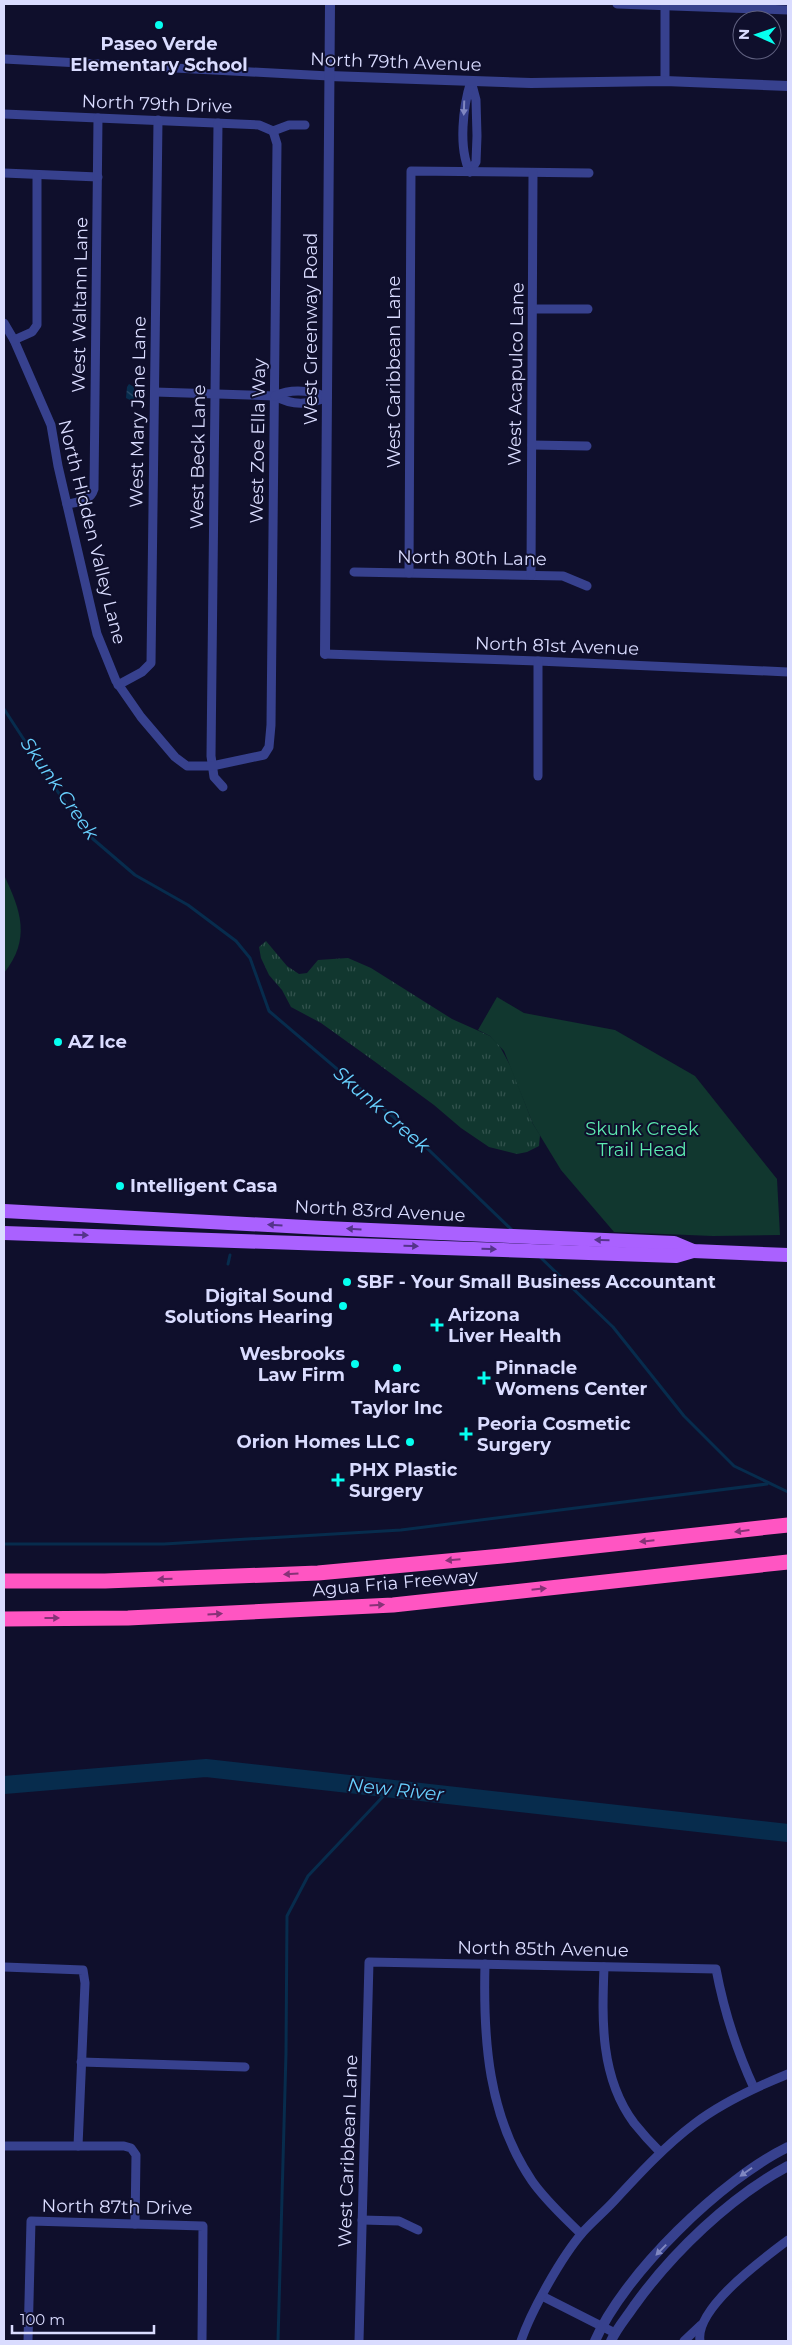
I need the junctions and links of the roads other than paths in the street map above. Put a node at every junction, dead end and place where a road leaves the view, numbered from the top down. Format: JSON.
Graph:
{"nodes":[{"id":1,"x":330,"y":4,"type":"edge"},
{"id":2,"x":617,"y":4,"type":"edge"},
{"id":3,"x":665,"y":5,"type":"edge"},
{"id":4,"x":788,"y":10,"type":"edge"},
{"id":5,"x":4,"y":59,"type":"edge"},
{"id":6,"x":329,"y":76,"type":"junction"},
{"id":7,"x":471,"y":81,"type":"junction"},
{"id":8,"x":665,"y":81,"type":"junction"},
{"id":9,"x":788,"y":86,"type":"edge"},
{"id":10,"x":4,"y":114,"type":"edge"},
{"id":11,"x":98,"y":118,"type":"junction"},
{"id":12,"x":158,"y":120,"type":"junction"},
{"id":13,"x":218,"y":123,"type":"junction"},
{"id":14,"x":305,"y":125,"type":"dead end"},
{"id":15,"x":273,"y":131,"type":"junction"},
{"id":16,"x":470,"y":172,"type":"junction"},
{"id":17,"x":4,"y":173,"type":"edge"},
{"id":18,"x":533,"y":174,"type":"junction"},
{"id":19,"x":590,"y":174,"type":"dead end"},
{"id":20,"x":37,"y":175,"type":"junction"},
{"id":21,"x":98,"y":177,"type":"junction"},
{"id":22,"x":534,"y":309,"type":"junction"},
{"id":23,"x":588,"y":309,"type":"dead end"},
{"id":24,"x":4,"y":323,"type":"edge"},
{"id":25,"x":14,"y":340,"type":"junction"},
{"id":26,"x":155,"y":392,"type":"junction"},
{"id":27,"x":216,"y":394,"type":"junction"},
{"id":28,"x":275,"y":396,"type":"junction"},
{"id":29,"x":327,"y":397,"type":"junction"},
{"id":30,"x":532,"y":445,"type":"junction"},
{"id":31,"x":587,"y":446,"type":"dead end"},
{"id":32,"x":67,"y":504,"type":"junction"},
{"id":33,"x":354,"y":572,"type":"dead end"},
{"id":34,"x":409,"y":573,"type":"junction"},
{"id":35,"x":531,"y":574,"type":"junction"},
{"id":36,"x":587,"y":586,"type":"dead end"},
{"id":37,"x":325,"y":654,"type":"joint"},
{"id":38,"x":538,"y":661,"type":"junction"},
{"id":39,"x":788,"y":672,"type":"edge"},
{"id":40,"x":118,"y":685,"type":"junction"},
{"id":41,"x":268,"y":752,"type":"joint"},
{"id":42,"x":212,"y":766,"type":"junction"},
{"id":43,"x":538,"y":776,"type":"dead end"},
{"id":44,"x":223,"y":787,"type":"dead end"},
{"id":45,"x":4,"y":1211,"type":"edge"},
{"id":46,"x":4,"y":1233,"type":"edge"},
{"id":47,"x":693,"y":1251,"type":"junction"},
{"id":48,"x":788,"y":1254,"type":"edge"},
{"id":49,"x":788,"y":1525,"type":"edge"},
{"id":50,"x":788,"y":1562,"type":"edge"},
{"id":51,"x":4,"y":1582,"type":"edge"},
{"id":52,"x":4,"y":1618,"type":"edge"},
{"id":53,"x":369,"y":1962,"type":"joint"},
{"id":54,"x":484,"y":1964,"type":"junction"},
{"id":55,"x":4,"y":1967,"type":"edge"},
{"id":56,"x":604,"y":1967,"type":"junction"},
{"id":57,"x":81,"y":2062,"type":"junction"},
{"id":58,"x":245,"y":2066,"type":"dead end"},
{"id":59,"x":788,"y":2074,"type":"edge"},
{"id":60,"x":754,"y":2088,"type":"junction"},
{"id":61,"x":4,"y":2146,"type":"edge"},
{"id":62,"x":78,"y":2146,"type":"junction"},
{"id":63,"x":788,"y":2147,"type":"edge"},
{"id":64,"x":660,"y":2152,"type":"junction"},
{"id":65,"x":788,"y":2166,"type":"edge"},
{"id":66,"x":362,"y":2220,"type":"junction"},
{"id":67,"x":135,"y":2224,"type":"junction"},
{"id":68,"x":418,"y":2230,"type":"dead end"},
{"id":69,"x":582,"y":2234,"type":"junction"},
{"id":70,"x":788,"y":2240,"type":"edge"},
{"id":71,"x":777,"y":2248,"type":"junction"},
{"id":72,"x":788,"y":2252,"type":"edge"},
{"id":73,"x":542,"y":2296,"type":"junction"},
{"id":74,"x":701,"y":2324,"type":"junction"},
{"id":75,"x":602,"y":2326,"type":"junction"},
{"id":76,"x":613,"y":2337,"type":"edge"},
{"id":77,"x":28,"y":2341,"type":"edge"},
{"id":78,"x":202,"y":2341,"type":"edge"},
{"id":79,"x":359,"y":2341,"type":"edge"},
{"id":80,"x":521,"y":2341,"type":"edge"},
{"id":81,"x":595,"y":2341,"type":"edge"},
{"id":82,"x":684,"y":2341,"type":"edge"},
{"id":83,"x":700,"y":2341,"type":"edge"}],
"edges":[{"from":1,"to":6,"type":"street","name":"West Greenway Road"},
{"from":2,"to":3,"type":"street"},
{"from":3,"to":4,"type":"street"},
{"from":3,"to":8,"type":"street"},
{"from":5,"to":6,"type":"street","name":"North 79th Avenue"},
{"from":6,"to":7,"type":"street","name":"North 79th Avenue"},
{"from":6,"to":29,"type":"street","name":"West Greenway Road"},
{"from":7,"to":8,"type":"street","name":"North 79th Avenue"},
{"from":7,"to":16,"type":"street"},
{"from":8,"to":9,"type":"street","name":"North 79th Avenue"},
{"from":10,"to":11,"type":"street","name":"North 79th Drive"},
{"from":11,"to":12,"type":"street","name":"North 79th Drive"},
{"from":11,"to":21,"type":"street","name":"West Waltann Lane"},
{"from":12,"to":13,"type":"street","name":"North 79th Drive"},
{"from":12,"to":26,"type":"street","name":"West Mary Jane Lane"},
{"from":13,"to":15,"type":"street","name":"North 79th Drive"},
{"from":13,"to":27,"type":"street","name":"West Beck Lane"},
{"from":14,"to":15,"type":"street","name":"North 79th Drive"},
{"from":15,"to":28,"type":"street","name":"West Zoe Ella Way"},
{"from":16,"to":18,"type":"street"},
{"from":16,"to":34,"type":"street","name":"West Caribbean Lane"},
{"from":17,"to":20,"type":"street"},
{"from":18,"to":19,"type":"street"},
{"from":18,"to":22,"type":"street","name":"West Acapulco Lane"},
{"from":20,"to":21,"type":"street"},
{"from":20,"to":25,"type":"street"},
{"from":21,"to":32,"type":"street","name":"West Waltann Lane"},
{"from":22,"to":23,"type":"street"},
{"from":22,"to":30,"type":"street","name":"West Acapulco Lane"},
{"from":24,"to":25,"type":"street","name":"North Hidden Valley Lane"},
{"from":25,"to":32,"type":"street","name":"North Hidden Valley Lane"},
{"from":26,"to":27,"type":"street"},
{"from":26,"to":40,"type":"street","name":"West Mary Jane Lane"},
{"from":27,"to":28,"type":"street"},
{"from":27,"to":42,"type":"street","name":"West Beck Lane"},
{"from":28,"to":29,"type":"street"},
{"from":28,"to":41,"type":"street","name":"West Zoe Ella Way"},
{"from":29,"to":37,"type":"street","name":"West Greenway Road"},
{"from":30,"to":31,"type":"street"},
{"from":30,"to":35,"type":"street","name":"West Acapulco Lane"},
{"from":32,"to":40,"type":"street","name":"North Hidden Valley Lane"},
{"from":33,"to":34,"type":"street","name":"North 80th Lane"},
{"from":34,"to":35,"type":"street","name":"North 80th Lane"},
{"from":35,"to":36,"type":"street","name":"North 80th Lane"},
{"from":37,"to":38,"type":"street","name":"North 81st Avenue"},
{"from":38,"to":39,"type":"street","name":"North 81st Avenue"},
{"from":38,"to":43,"type":"street"},
{"from":40,"to":42,"type":"street","name":"North Hidden Valley Lane"},
{"from":41,"to":42,"type":"street","name":"North Hidden Valley Lane"},
{"from":42,"to":44,"type":"street","name":"West Beck Lane"},
{"from":47,"to":45,"type":"main road","name":"North 83rd Avenue","one_way":true},
{"from":46,"to":47,"type":"main road","name":"North 83rd Avenue","one_way":true},
{"from":47,"to":48,"type":"main road","name":"North 83rd Avenue"},
{"from":49,"to":51,"type":"highway","name":"Agua Fria Freeway","one_way":true},
{"from":52,"to":50,"type":"highway","name":"Agua Fria Freeway","one_way":true},
{"from":53,"to":54,"type":"street","name":"North 85th Avenue"},
{"from":53,"to":66,"type":"street","name":"West Caribbean Lane"},
{"from":54,"to":56,"type":"street","name":"North 85th Avenue"},
{"from":54,"to":69,"type":"street"},
{"from":55,"to":57,"type":"street"},
{"from":56,"to":60,"type":"street","name":"North 85th Avenue"},
{"from":56,"to":64,"type":"street"},
{"from":57,"to":58,"type":"street"},
{"from":57,"to":62,"type":"street"},
{"from":59,"to":60,"type":"street"},
{"from":60,"to":64,"type":"street"},
{"from":61,"to":62,"type":"street"},
{"from":62,"to":67,"type":"street"},
{"from":63,"to":75,"type":"street","one_way":true},
{"from":64,"to":69,"type":"street"},
{"from":65,"to":76,"type":"street"},
{"from":66,"to":68,"type":"street"},
{"from":66,"to":79,"type":"street","name":"West Caribbean Lane"},
{"from":67,"to":77,"type":"street","name":"North 87th Drive"},
{"from":67,"to":78,"type":"street","name":"North 87th Drive"},
{"from":69,"to":73,"type":"street"},
{"from":70,"to":71,"type":"street"},
{"from":71,"to":72,"type":"street"},
{"from":71,"to":74,"type":"street"},
{"from":73,"to":75,"type":"street"},
{"from":73,"to":80,"type":"street"},
{"from":74,"to":82,"type":"street"},
{"from":74,"to":83,"type":"street"},
{"from":75,"to":76,"type":"street"},
{"from":75,"to":81,"type":"street"}]}
